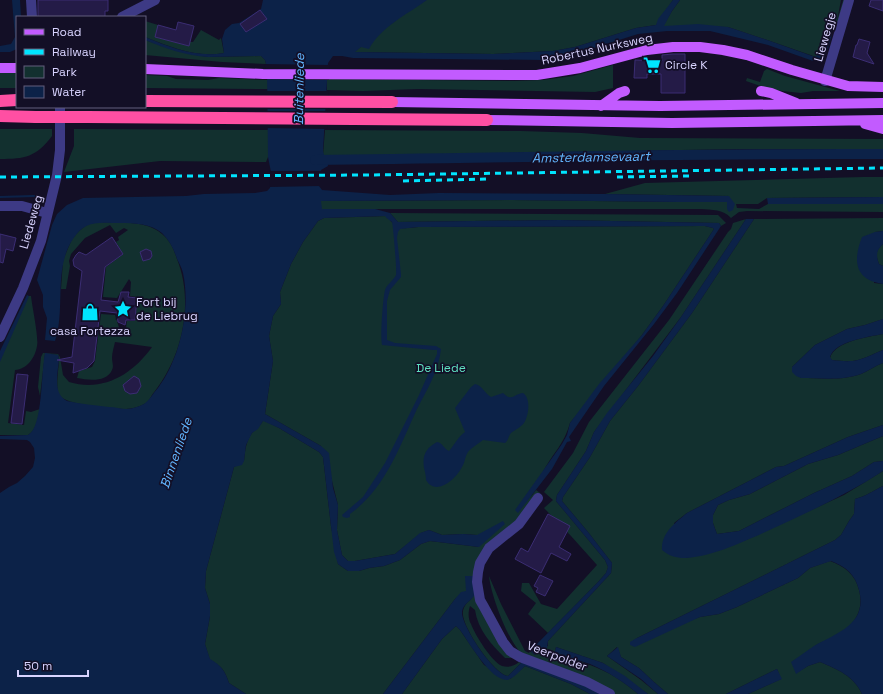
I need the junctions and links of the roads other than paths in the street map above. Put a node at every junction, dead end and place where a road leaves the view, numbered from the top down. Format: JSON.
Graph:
{"nodes":[{"id":1,"x":31,"y":0,"type":"edge"},
{"id":2,"x":155,"y":0,"type":"edge"},
{"id":3,"x":849,"y":0,"type":"edge"},
{"id":4,"x":32,"y":16,"type":"edge"},
{"id":5,"x":124,"y":16,"type":"edge"},
{"id":6,"x":0,"y":68,"type":"edge"},
{"id":7,"x":16,"y":68,"type":"edge"},
{"id":8,"x":146,"y":69,"type":"edge"},
{"id":9,"x":826,"y":80,"type":"junction"},
{"id":10,"x":883,"y":87,"type":"edge"},
{"id":11,"x":625,"y":91,"type":"dead end"},
{"id":12,"x":761,"y":91,"type":"dead end"},
{"id":13,"x":16,"y":100,"type":"edge"},
{"id":14,"x":0,"y":101,"type":"edge"},
{"id":15,"x":146,"y":101,"type":"edge"},
{"id":16,"x":392,"y":102,"type":"joint"},
{"id":17,"x":883,"y":103,"type":"edge"},
{"id":18,"x":802,"y":105,"type":"junction"},
{"id":19,"x":601,"y":106,"type":"junction"},
{"id":20,"x":60,"y":108,"type":"edge"},
{"id":21,"x":0,"y":116,"type":"edge"},
{"id":22,"x":487,"y":120,"type":"joint"},
{"id":23,"x":883,"y":120,"type":"edge"},
{"id":24,"x":853,"y":121,"type":"junction"},
{"id":25,"x":883,"y":129,"type":"edge"},
{"id":26,"x":0,"y":206,"type":"edge"},
{"id":27,"x":47,"y":213,"type":"junction"},
{"id":28,"x":0,"y":337,"type":"edge"},
{"id":29,"x":538,"y":498,"type":"dead end"},
{"id":30,"x":610,"y":694,"type":"edge"}],
"edges":[{"from":1,"to":4,"type":"street"},
{"from":2,"to":5,"type":"street"},
{"from":3,"to":9,"type":"street","name":"Liewegje"},
{"from":6,"to":7,"type":"main road"},
{"from":8,"to":9,"type":"main road","name":"Robertus Nurksweg"},
{"from":9,"to":10,"type":"main road","name":"Robertus Nurksweg"},
{"from":11,"to":19,"type":"main road"},
{"from":12,"to":18,"type":"main road"},
{"from":13,"to":14,"type":"highway"},
{"from":15,"to":16,"type":"highway"},
{"from":16,"to":19,"type":"main road"},
{"from":17,"to":18,"type":"main road"},
{"from":18,"to":19,"type":"main road"},
{"from":20,"to":27,"type":"street","name":"Liedeweg"},
{"from":21,"to":22,"type":"highway","bridge":true},
{"from":22,"to":24,"type":"main road"},
{"from":23,"to":24,"type":"main road"},
{"from":24,"to":25,"type":"main road"},
{"from":26,"to":27,"type":"street"},
{"from":27,"to":28,"type":"street","name":"Liedeweg"},
{"from":29,"to":30,"type":"street","name":"Veerpolder"}]}
